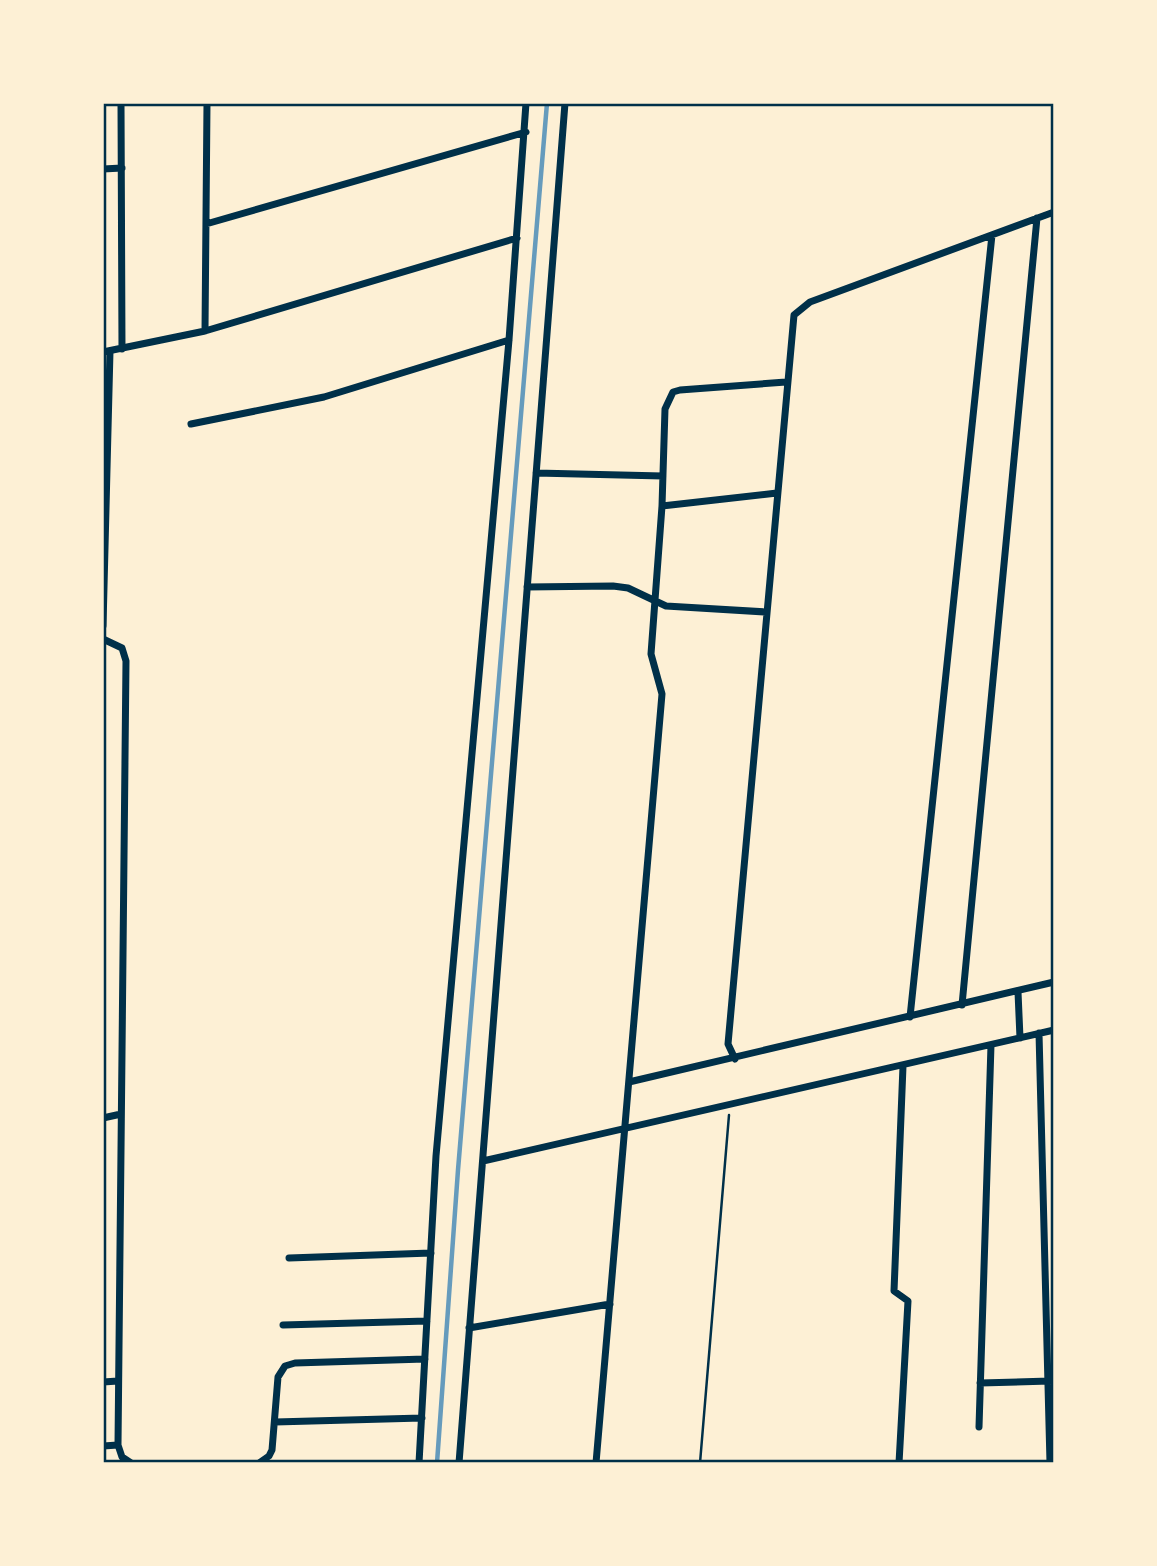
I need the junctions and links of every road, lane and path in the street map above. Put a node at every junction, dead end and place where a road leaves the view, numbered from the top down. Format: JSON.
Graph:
{"nodes":[{"id":1,"x":121,"y":103,"type":"edge"},
{"id":2,"x":207,"y":103,"type":"edge"},
{"id":3,"x":526,"y":103,"type":"edge"},
{"id":4,"x":565,"y":103,"type":"edge"},
{"id":5,"x":526,"y":132,"type":"junction"},
{"id":6,"x":122,"y":168,"type":"junction"},
{"id":7,"x":103,"y":169,"type":"edge"},
{"id":8,"x":1054,"y":212,"type":"edge"},
{"id":9,"x":1037,"y":218,"type":"junction"},
{"id":10,"x":206,"y":224,"type":"junction"},
{"id":11,"x":992,"y":234,"type":"junction"},
{"id":12,"x":517,"y":237,"type":"junction"},
{"id":13,"x":205,"y":331,"type":"junction"},
{"id":14,"x":509,"y":340,"type":"junction"},
{"id":15,"x":122,"y":349,"type":"junction"},
{"id":16,"x":106,"y":352,"type":"edge"},
{"id":17,"x":786,"y":382,"type":"junction"},
{"id":18,"x":191,"y":424,"type":"dead end"},
{"id":19,"x":536,"y":473,"type":"junction"},
{"id":20,"x":663,"y":476,"type":"junction"},
{"id":21,"x":777,"y":493,"type":"junction"},
{"id":22,"x":662,"y":506,"type":"junction"},
{"id":23,"x":527,"y":587,"type":"junction"},
{"id":24,"x":654,"y":603,"type":"junction"},
{"id":25,"x":766,"y":612,"type":"junction"},
{"id":26,"x":103,"y":626,"type":"edge"},
{"id":27,"x":103,"y":639,"type":"edge"},
{"id":28,"x":1054,"y":982,"type":"edge"},
{"id":29,"x":1018,"y":992,"type":"junction"},
{"id":30,"x":962,"y":1005,"type":"junction"},
{"id":31,"x":910,"y":1017,"type":"junction"},
{"id":32,"x":1054,"y":1030,"type":"edge"},
{"id":33,"x":1039,"y":1033,"type":"junction"},
{"id":34,"x":1020,"y":1038,"type":"junction"},
{"id":35,"x":991,"y":1045,"type":"junction"},
{"id":36,"x":735,"y":1059,"type":"junction"},
{"id":37,"x":903,"y":1066,"type":"junction"},
{"id":38,"x":629,"y":1082,"type":"junction"},
{"id":39,"x":730,"y":1105,"type":"junction"},
{"id":40,"x":121,"y":1114,"type":"junction"},
{"id":41,"x":103,"y":1118,"type":"edge"},
{"id":42,"x":624,"y":1128,"type":"junction"},
{"id":43,"x":482,"y":1161,"type":"junction"},
{"id":44,"x":431,"y":1253,"type":"junction"},
{"id":45,"x":289,"y":1258,"type":"dead end"},
{"id":46,"x":610,"y":1304,"type":"junction"},
{"id":47,"x":427,"y":1321,"type":"junction"},
{"id":48,"x":283,"y":1325,"type":"dead end"},
{"id":49,"x":469,"y":1328,"type":"junction"},
{"id":50,"x":425,"y":1359,"type":"junction"},
{"id":51,"x":118,"y":1381,"type":"junction"},
{"id":52,"x":1050,"y":1381,"type":"junction"},
{"id":53,"x":103,"y":1382,"type":"edge"},
{"id":54,"x":980,"y":1383,"type":"junction"},
{"id":55,"x":422,"y":1418,"type":"junction"},
{"id":56,"x":275,"y":1422,"type":"junction"},
{"id":57,"x":979,"y":1427,"type":"dead end"},
{"id":58,"x":118,"y":1445,"type":"junction"},
{"id":59,"x":103,"y":1446,"type":"edge"},
{"id":60,"x":131,"y":1463,"type":"edge"},
{"id":61,"x":259,"y":1463,"type":"edge"},
{"id":62,"x":419,"y":1463,"type":"edge"},
{"id":63,"x":459,"y":1463,"type":"edge"},
{"id":64,"x":596,"y":1463,"type":"edge"},
{"id":65,"x":700,"y":1463,"type":"edge"},
{"id":66,"x":900,"y":1463,"type":"edge"},
{"id":67,"x":1050,"y":1463,"type":"edge"}],
"edges":[{"from":1,"to":6,"type":"street"},
{"from":2,"to":10,"type":"street"},
{"from":3,"to":5,"type":"street"},
{"from":4,"to":19,"type":"street"},
{"from":5,"to":10,"type":"street"},
{"from":5,"to":12,"type":"street"},
{"from":6,"to":7,"type":"street"},
{"from":6,"to":15,"type":"street"},
{"from":8,"to":9,"type":"street"},
{"from":9,"to":11,"type":"street"},
{"from":9,"to":30,"type":"street"},
{"from":10,"to":13,"type":"street"},
{"from":11,"to":17,"type":"street"},
{"from":11,"to":31,"type":"street"},
{"from":12,"to":13,"type":"street"},
{"from":12,"to":14,"type":"street"},
{"from":13,"to":15,"type":"street"},
{"from":14,"to":18,"type":"street"},
{"from":14,"to":44,"type":"street"},
{"from":15,"to":16,"type":"street"},
{"from":16,"to":26,"type":"street"},
{"from":17,"to":20,"type":"street"},
{"from":17,"to":21,"type":"street"},
{"from":19,"to":20,"type":"street"},
{"from":19,"to":23,"type":"street"},
{"from":20,"to":22,"type":"street"},
{"from":21,"to":22,"type":"street"},
{"from":21,"to":25,"type":"street"},
{"from":22,"to":24,"type":"street"},
{"from":23,"to":24,"type":"street"},
{"from":23,"to":43,"type":"street"},
{"from":24,"to":25,"type":"street"},
{"from":24,"to":38,"type":"street"},
{"from":25,"to":36,"type":"street"},
{"from":27,"to":40,"type":"street"},
{"from":28,"to":29,"type":"street"},
{"from":29,"to":30,"type":"street"},
{"from":29,"to":34,"type":"street"},
{"from":30,"to":31,"type":"street"},
{"from":31,"to":36,"type":"street"},
{"from":32,"to":33,"type":"street"},
{"from":33,"to":34,"type":"street"},
{"from":33,"to":52,"type":"street"},
{"from":34,"to":35,"type":"street"},
{"from":35,"to":37,"type":"street"},
{"from":35,"to":54,"type":"street"},
{"from":36,"to":38,"type":"street"},
{"from":37,"to":39,"type":"street"},
{"from":37,"to":66,"type":"street"},
{"from":38,"to":42,"type":"street"},
{"from":39,"to":42,"type":"street"},
{"from":39,"to":65,"type":"path"},
{"from":40,"to":41,"type":"street"},
{"from":40,"to":51,"type":"street"},
{"from":42,"to":43,"type":"street"},
{"from":42,"to":46,"type":"street"},
{"from":43,"to":49,"type":"street"},
{"from":44,"to":45,"type":"street"},
{"from":44,"to":47,"type":"street"},
{"from":46,"to":49,"type":"street"},
{"from":46,"to":64,"type":"street"},
{"from":47,"to":48,"type":"street"},
{"from":47,"to":50,"type":"street"},
{"from":49,"to":63,"type":"street"},
{"from":50,"to":55,"type":"street"},
{"from":50,"to":56,"type":"street"},
{"from":51,"to":53,"type":"street"},
{"from":51,"to":58,"type":"street"},
{"from":52,"to":54,"type":"street"},
{"from":52,"to":67,"type":"street"},
{"from":54,"to":57,"type":"street"},
{"from":55,"to":56,"type":"street"},
{"from":55,"to":62,"type":"street"},
{"from":56,"to":61,"type":"street"},
{"from":58,"to":59,"type":"street"},
{"from":58,"to":60,"type":"street"}]}
